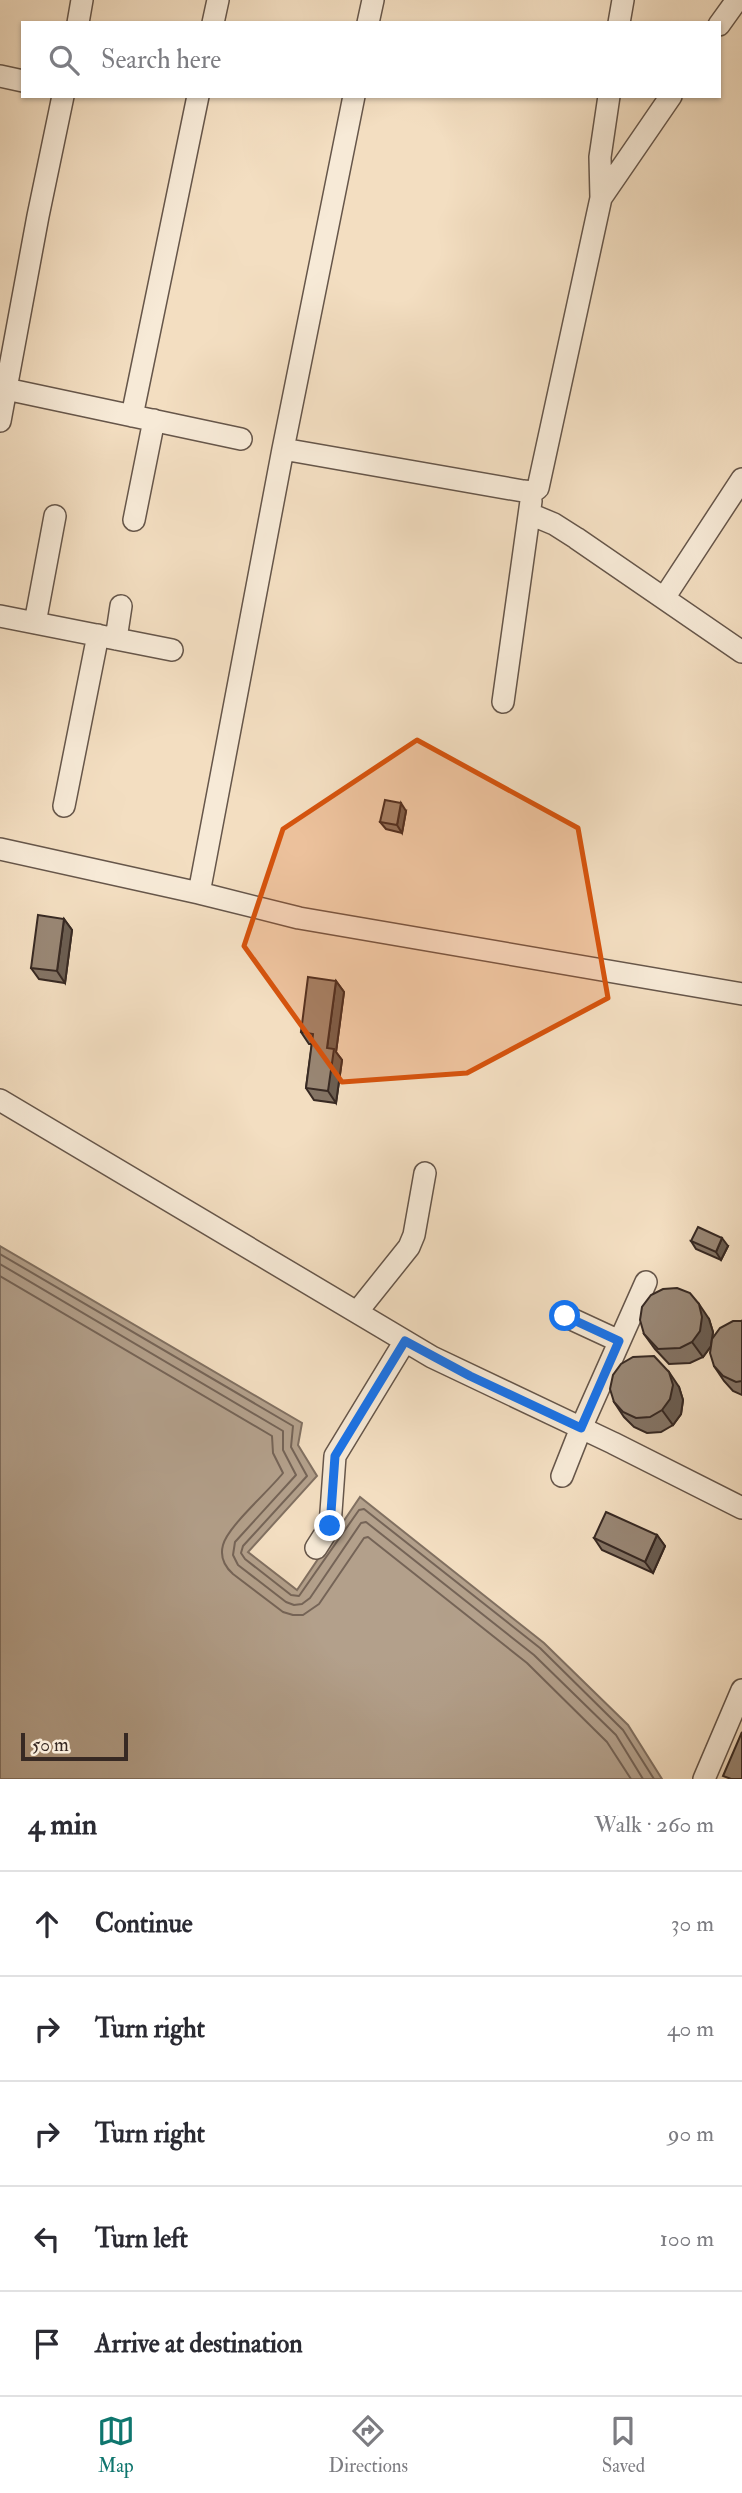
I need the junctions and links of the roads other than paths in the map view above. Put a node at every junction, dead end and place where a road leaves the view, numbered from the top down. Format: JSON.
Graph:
{"nodes":[{"id":1,"x":82,"y":0,"type":"edge"},
{"id":2,"x":218,"y":0,"type":"edge"},
{"id":3,"x":373,"y":0,"type":"edge"},
{"id":4,"x":623,"y":0,"type":"edge"},
{"id":5,"x":737,"y":0,"type":"edge"},
{"id":6,"x":78,"y":21,"type":"edge"},
{"id":7,"x":213,"y":21,"type":"edge"},
{"id":8,"x":368,"y":21,"type":"edge"},
{"id":9,"x":620,"y":21,"type":"edge"},
{"id":10,"x":721,"y":22,"type":"edge"},
{"id":11,"x":0,"y":76,"type":"edge"},
{"id":12,"x":21,"y":81,"type":"edge"},
{"id":13,"x":64,"y":98,"type":"edge"},
{"id":14,"x":198,"y":98,"type":"edge"},
{"id":15,"x":354,"y":98,"type":"edge"},
{"id":16,"x":609,"y":98,"type":"edge"},
{"id":17,"x":670,"y":98,"type":"edge"},
{"id":18,"x":601,"y":198,"type":"junction"},
{"id":19,"x":6,"y":389,"type":"junction"},
{"id":20,"x":132,"y":416,"type":"junction"},
{"id":21,"x":0,"y":421,"type":"edge"},
{"id":22,"x":154,"y":421,"type":"junction"},
{"id":23,"x":241,"y":439,"type":"dead end"},
{"id":24,"x":283,"y":449,"type":"junction"},
{"id":25,"x":742,"y":479,"type":"edge"},
{"id":26,"x":533,"y":492,"type":"junction"},
{"id":27,"x":530,"y":514,"type":"junction"},
{"id":28,"x":55,"y":516,"type":"dead end"},
{"id":29,"x":134,"y":520,"type":"dead end"},
{"id":30,"x":664,"y":598,"type":"junction"},
{"id":31,"x":121,"y":606,"type":"dead end"},
{"id":32,"x":0,"y":616,"type":"edge"},
{"id":33,"x":35,"y":623,"type":"junction"},
{"id":34,"x":107,"y":637,"type":"junction"},
{"id":35,"x":172,"y":650,"type":"dead end"},
{"id":36,"x":742,"y":652,"type":"edge"},
{"id":37,"x":503,"y":702,"type":"dead end"},
{"id":38,"x":64,"y":806,"type":"dead end"},
{"id":39,"x":0,"y":849,"type":"edge"},
{"id":40,"x":199,"y":893,"type":"junction"},
{"id":41,"x":742,"y":994,"type":"edge"},
{"id":42,"x":0,"y":1100,"type":"edge"},
{"id":43,"x":425,"y":1173,"type":"dead end"},
{"id":44,"x":646,"y":1282,"type":"dead end"},
{"id":45,"x":357,"y":1312,"type":"junction"},
{"id":46,"x":565,"y":1316,"type":"dead end"},
{"id":47,"x":405,"y":1341,"type":"junction"},
{"id":48,"x":619,"y":1341,"type":"junction"},
{"id":49,"x":581,"y":1428,"type":"junction"},
{"id":50,"x":562,"y":1476,"type":"dead end"},
{"id":51,"x":742,"y":1508,"type":"edge"},
{"id":52,"x":316,"y":1548,"type":"dead end"},
{"id":53,"x":742,"y":1690,"type":"edge"},
{"id":54,"x":704,"y":1779,"type":"edge"}],
"edges":[{"from":1,"to":6,"type":"lane"},
{"from":2,"to":7,"type":"lane"},
{"from":3,"to":8,"type":"lane"},
{"from":4,"to":9,"type":"lane"},
{"from":5,"to":10,"type":"lane"},
{"from":11,"to":12,"type":"lane"},
{"from":13,"to":19,"type":"lane"},
{"from":14,"to":20,"type":"lane"},
{"from":15,"to":24,"type":"lane"},
{"from":16,"to":18,"type":"lane"},
{"from":17,"to":18,"type":"lane"},
{"from":18,"to":26,"type":"lane"},
{"from":19,"to":20,"type":"lane"},
{"from":19,"to":21,"type":"lane"},
{"from":20,"to":22,"type":"lane"},
{"from":22,"to":23,"type":"lane"},
{"from":22,"to":29,"type":"lane"},
{"from":24,"to":26,"type":"lane"},
{"from":24,"to":40,"type":"lane"},
{"from":25,"to":30,"type":"lane"},
{"from":26,"to":27,"type":"lane"},
{"from":27,"to":30,"type":"lane"},
{"from":27,"to":37,"type":"lane"},
{"from":28,"to":33,"type":"lane"},
{"from":30,"to":36,"type":"lane"},
{"from":31,"to":34,"type":"lane"},
{"from":32,"to":33,"type":"lane"},
{"from":33,"to":34,"type":"lane"},
{"from":34,"to":35,"type":"lane"},
{"from":34,"to":38,"type":"lane"},
{"from":39,"to":40,"type":"lane"},
{"from":40,"to":41,"type":"lane"},
{"from":42,"to":45,"type":"lane"},
{"from":43,"to":45,"type":"lane"},
{"from":44,"to":48,"type":"lane"},
{"from":45,"to":47,"type":"lane"},
{"from":46,"to":48,"type":"lane"},
{"from":47,"to":49,"type":"lane"},
{"from":47,"to":52,"type":"lane"},
{"from":48,"to":49,"type":"lane"},
{"from":49,"to":50,"type":"lane"},
{"from":49,"to":51,"type":"lane"},
{"from":53,"to":54,"type":"lane"}]}
